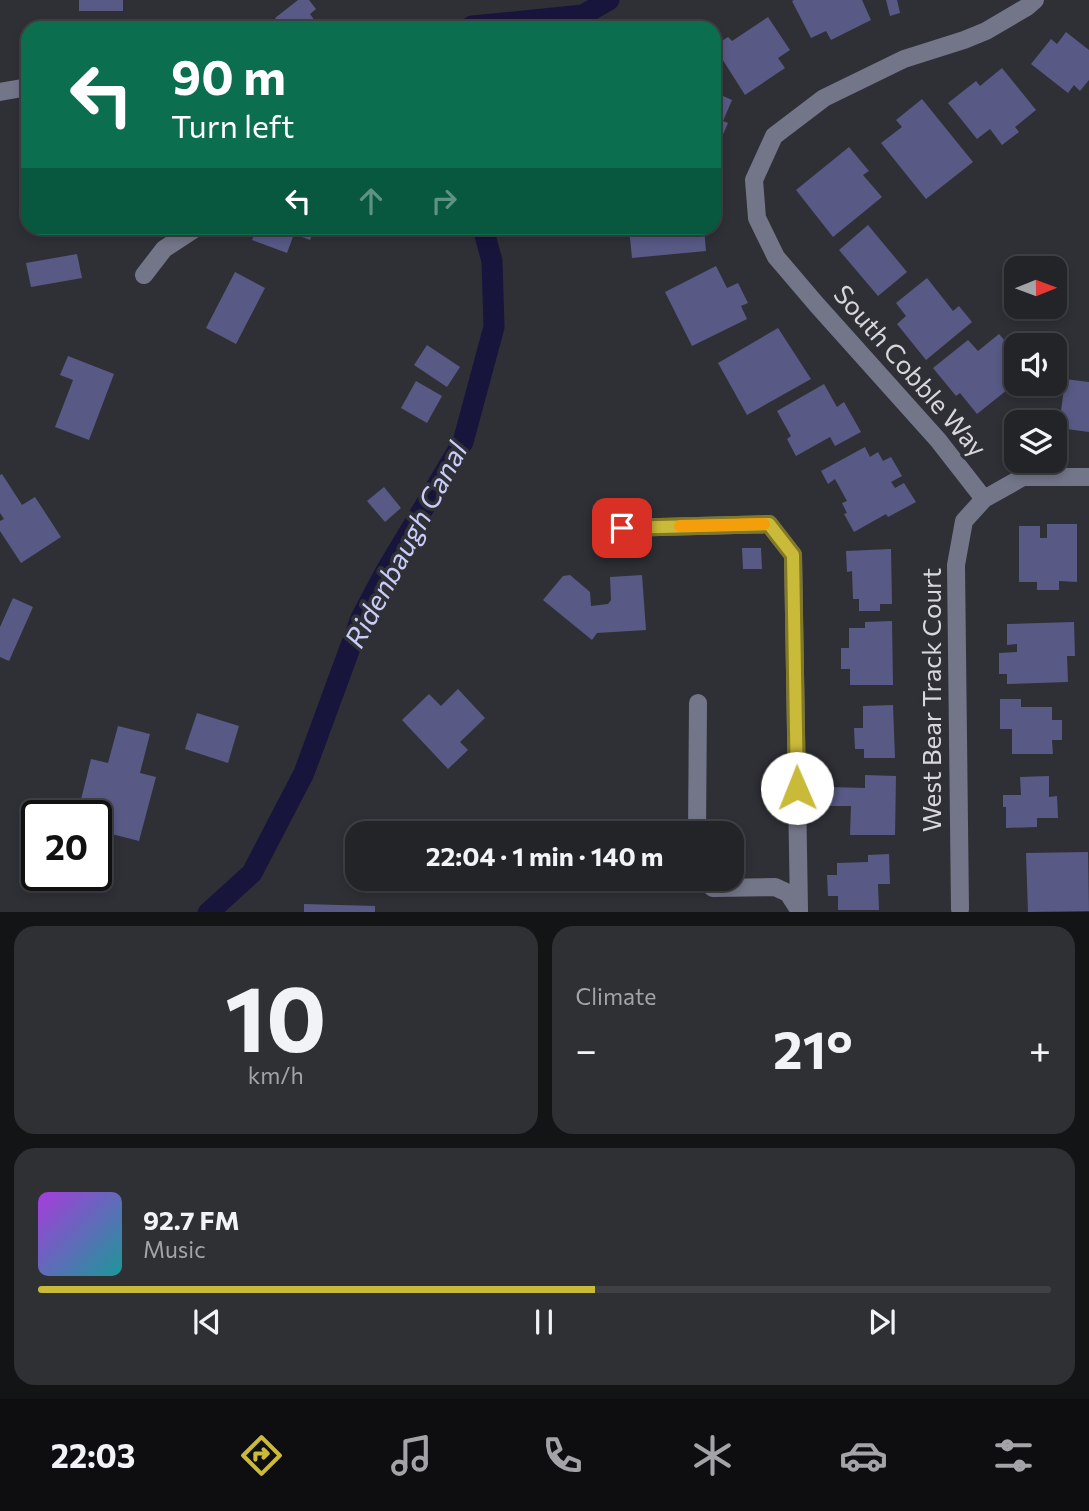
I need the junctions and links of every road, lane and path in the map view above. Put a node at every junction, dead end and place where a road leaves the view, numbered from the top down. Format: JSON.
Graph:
{"nodes":[{"id":1,"x":1028,"y":2,"type":"edge"},
{"id":2,"x":21,"y":88,"type":"edge"},
{"id":3,"x":0,"y":92,"type":"edge"},
{"id":4,"x":186,"y":235,"type":"edge"},
{"id":5,"x":144,"y":275,"type":"dead end"},
{"id":6,"x":1089,"y":477,"type":"edge"},
{"id":7,"x":984,"y":499,"type":"junction"},
{"id":8,"x":622,"y":528,"type":"dead end"},
{"id":9,"x":698,"y":702,"type":"dead end"},
{"id":10,"x":697,"y":821,"type":"edge"},
{"id":11,"x":744,"y":888,"type":"edge"},
{"id":12,"x":960,"y":909,"type":"dead end"},
{"id":13,"x":799,"y":911,"type":"edge"}],
"edges":[{"from":1,"to":7,"type":"street","name":"South Cobble Way"},
{"from":2,"to":3,"type":"street"},
{"from":4,"to":5,"type":"street"},
{"from":6,"to":7,"type":"street","name":"South Cobble Way"},
{"from":7,"to":12,"type":"street","name":"West Bear Track Court"},
{"from":8,"to":13,"type":"street"},
{"from":9,"to":10,"type":"street"},
{"from":11,"to":13,"type":"street"}]}
